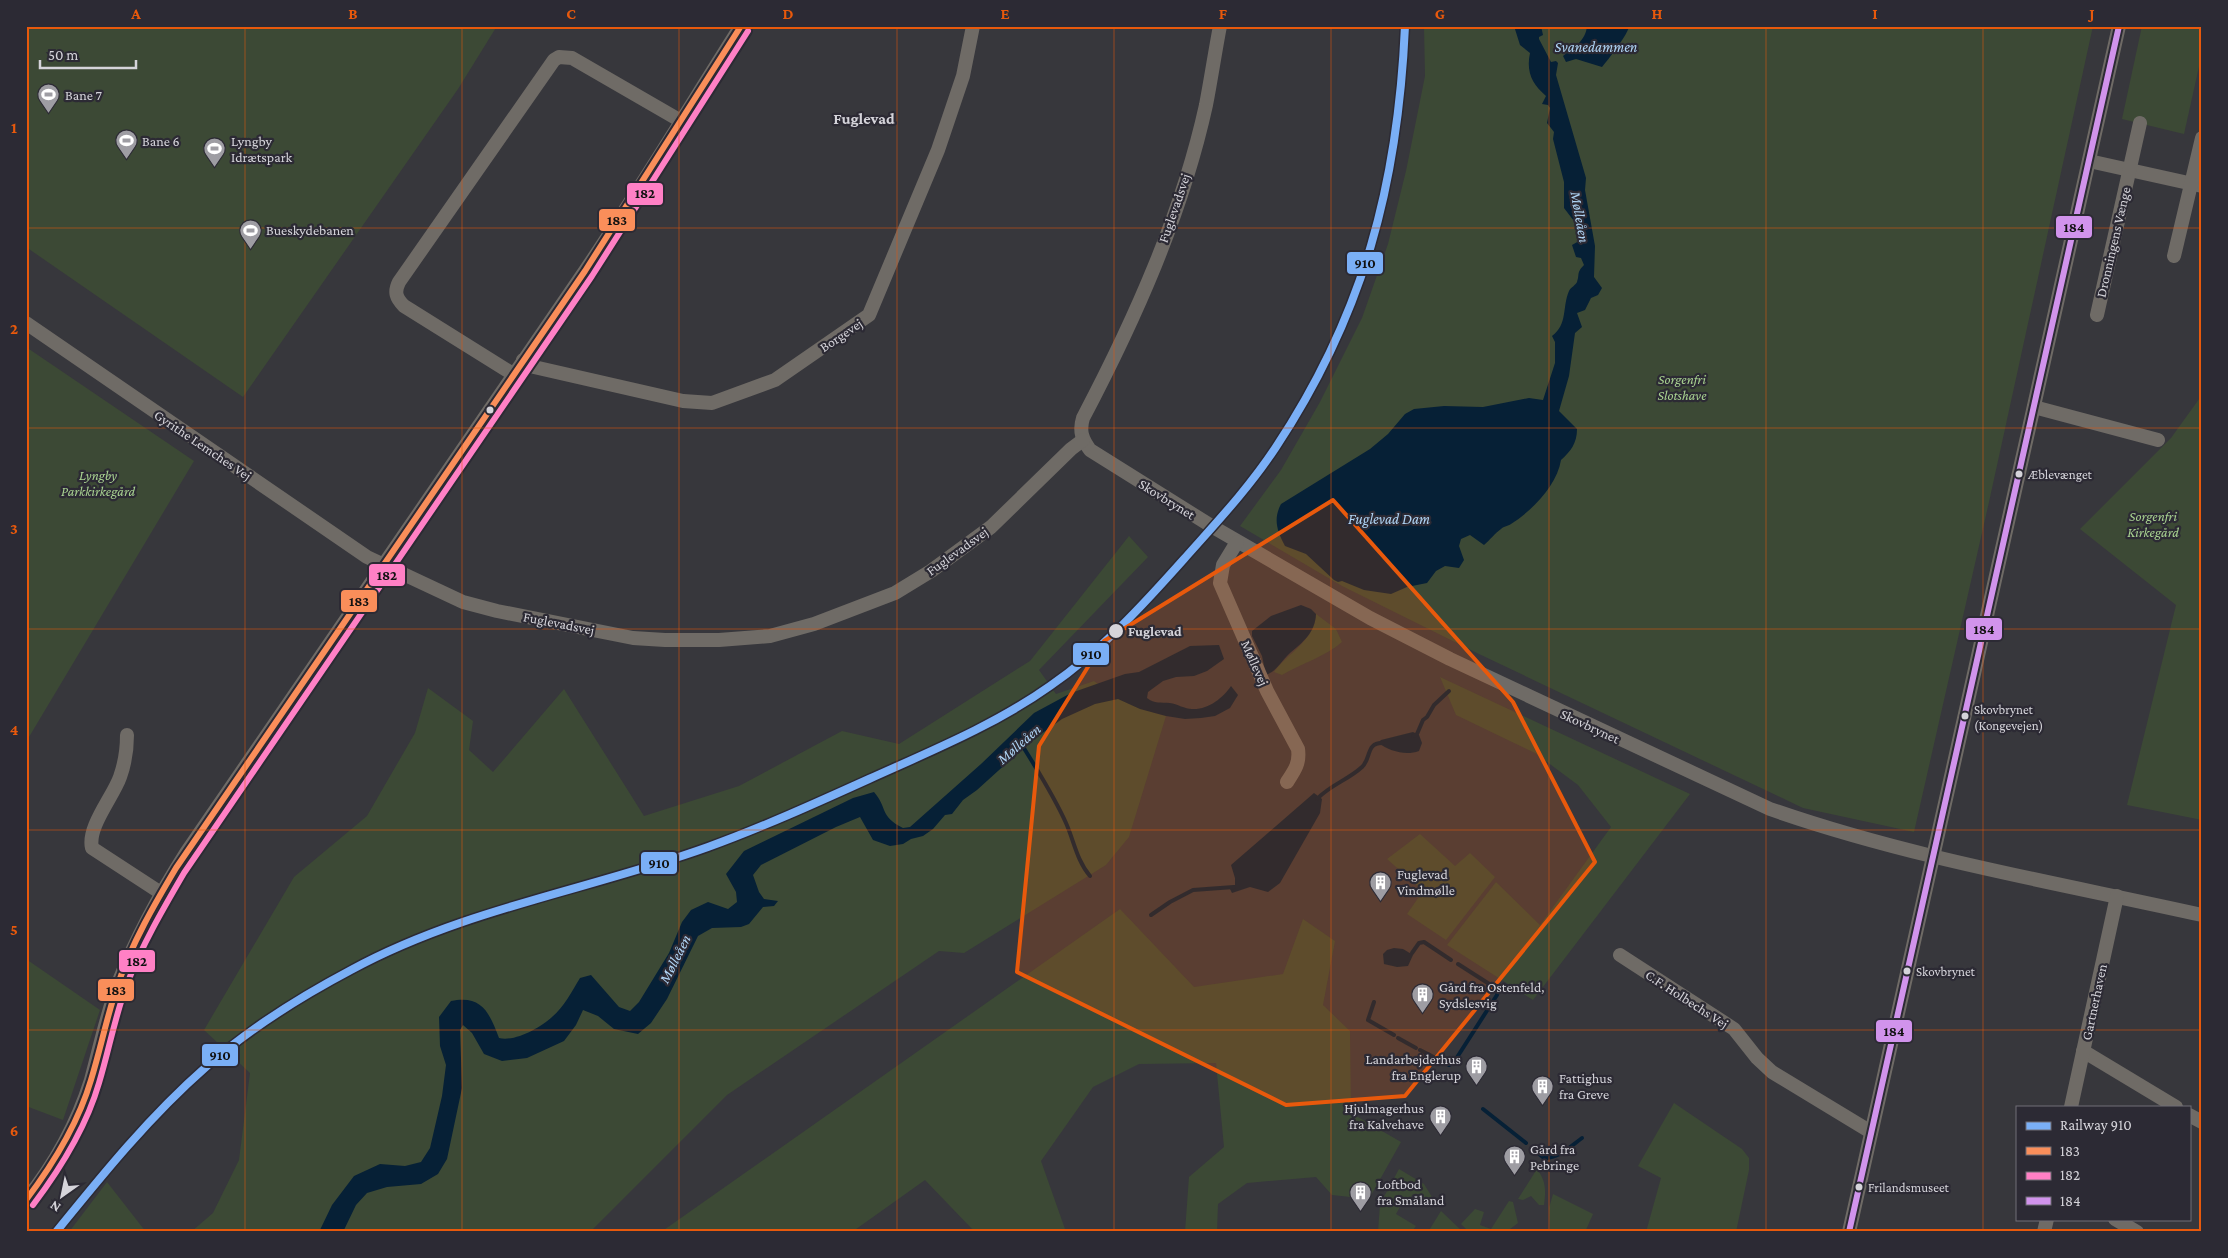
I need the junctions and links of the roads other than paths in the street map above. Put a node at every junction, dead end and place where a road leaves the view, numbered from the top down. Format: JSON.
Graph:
{"nodes":[{"id":1,"x":741,"y":26,"type":"edge"},
{"id":2,"x":973,"y":26,"type":"edge"},
{"id":3,"x":1220,"y":26,"type":"edge"},
{"id":4,"x":2119,"y":26,"type":"edge"},
{"id":5,"x":681,"y":121,"type":"junction"},
{"id":6,"x":2140,"y":123,"type":"dead end"},
{"id":7,"x":2202,"y":138,"type":"edge"},
{"id":8,"x":2089,"y":161,"type":"junction"},
{"id":9,"x":2130,"y":170,"type":"junction"},
{"id":10,"x":2196,"y":185,"type":"edge"},
{"id":11,"x":2174,"y":256,"type":"dead end"},
{"id":12,"x":2097,"y":315,"type":"dead end"},
{"id":13,"x":26,"y":323,"type":"edge"},
{"id":14,"x":522,"y":360,"type":"junction"},
{"id":15,"x":513,"y":374,"type":"junction"},
{"id":16,"x":2034,"y":407,"type":"junction"},
{"id":17,"x":1083,"y":440,"type":"junction"},
{"id":18,"x":2158,"y":440,"type":"dead end"},
{"id":19,"x":1238,"y":542,"type":"junction"},
{"id":20,"x":382,"y":564,"type":"junction"},
{"id":21,"x":127,"y":735,"type":"dead end"},
{"id":22,"x":1287,"y":782,"type":"dead end"},
{"id":23,"x":1934,"y":856,"type":"junction"},
{"id":24,"x":161,"y":893,"type":"junction"},
{"id":25,"x":2117,"y":896,"type":"junction"},
{"id":26,"x":2202,"y":915,"type":"edge"},
{"id":27,"x":1620,"y":955,"type":"dead end"},
{"id":28,"x":2083,"y":1052,"type":"junction"},
{"id":29,"x":2071,"y":1106,"type":"edge"},
{"id":30,"x":2174,"y":1106,"type":"edge"},
{"id":31,"x":2190,"y":1116,"type":"edge"},
{"id":32,"x":2202,"y":1122,"type":"edge"},
{"id":33,"x":1871,"y":1132,"type":"junction"},
{"id":34,"x":26,"y":1200,"type":"edge"},
{"id":35,"x":2117,"y":1220,"type":"edge"},
{"id":36,"x":1849,"y":1232,"type":"edge"},
{"id":37,"x":2137,"y":1232,"type":"edge"}],
"edges":[{"from":1,"to":5,"type":"street"},
{"from":2,"to":14,"type":"street","name":"Borgevej"},
{"from":3,"to":17,"type":"street","name":"Fuglevadsvej"},
{"from":4,"to":8,"type":"street"},
{"from":5,"to":14,"type":"street"},
{"from":5,"to":15,"type":"street"},
{"from":6,"to":9,"type":"street","name":"Dronningens Vænge"},
{"from":7,"to":10,"type":"street"},
{"from":8,"to":9,"type":"street","name":"Dronningens Vænge"},
{"from":8,"to":16,"type":"street"},
{"from":9,"to":10,"type":"street","name":"Dronningens Vænge"},
{"from":9,"to":12,"type":"street","name":"Dronningens Vænge"},
{"from":10,"to":11,"type":"street"},
{"from":13,"to":20,"type":"street","name":"Gyrithe Lemches Vej"},
{"from":14,"to":15,"type":"street"},
{"from":15,"to":20,"type":"street"},
{"from":16,"to":18,"type":"street"},
{"from":16,"to":23,"type":"street"},
{"from":17,"to":19,"type":"street","name":"Skovbrynet"},
{"from":17,"to":20,"type":"street","name":"Fuglevadsvej"},
{"from":19,"to":22,"type":"street","name":"Møllevej"},
{"from":19,"to":23,"type":"street","name":"Skovbrynet"},
{"from":20,"to":24,"type":"street"},
{"from":21,"to":24,"type":"street"},
{"from":23,"to":25,"type":"street","name":"Skovbrynet"},
{"from":23,"to":33,"type":"street"},
{"from":24,"to":34,"type":"street"},
{"from":25,"to":26,"type":"street","name":"Skovbrynet"},
{"from":25,"to":28,"type":"street","name":"Gartnerhaven"},
{"from":27,"to":33,"type":"street","name":"C.F. Holbechs Vej"},
{"from":28,"to":29,"type":"street","name":"Gartnerhaven"},
{"from":28,"to":30,"type":"street"},
{"from":31,"to":32,"type":"street"},
{"from":33,"to":36,"type":"street"},
{"from":35,"to":37,"type":"street"}]}
